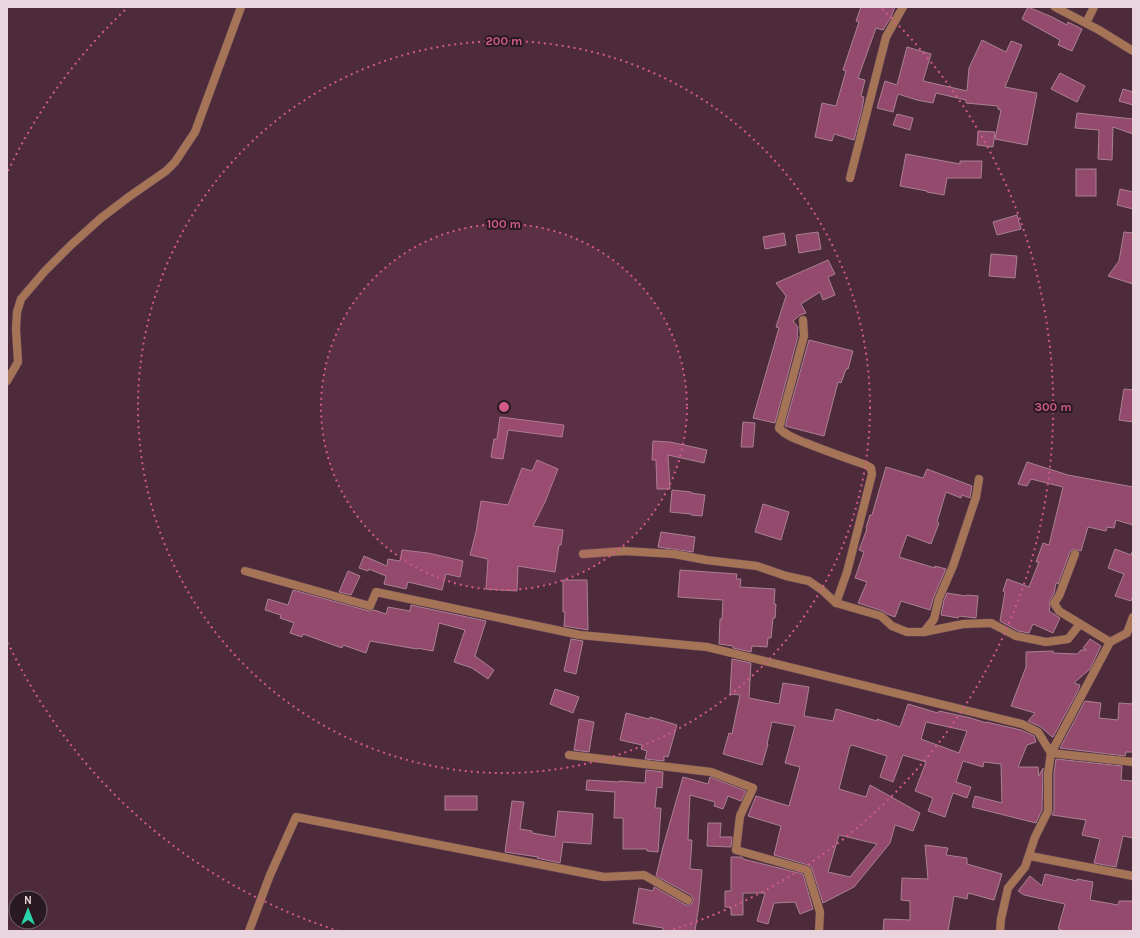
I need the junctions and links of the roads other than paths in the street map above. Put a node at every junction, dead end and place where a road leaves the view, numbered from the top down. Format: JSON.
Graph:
{"nodes":[{"id":1,"x":241,"y":7,"type":"edge"},
{"id":2,"x":903,"y":7,"type":"edge"},
{"id":3,"x":1055,"y":7,"type":"edge"},
{"id":4,"x":1094,"y":7,"type":"edge"},
{"id":5,"x":1086,"y":23,"type":"junction"},
{"id":6,"x":1133,"y":51,"type":"edge"},
{"id":7,"x":850,"y":178,"type":"dead end"},
{"id":8,"x":803,"y":320,"type":"dead end"},
{"id":9,"x":7,"y":381,"type":"edge"},
{"id":10,"x":979,"y":479,"type":"dead end"},
{"id":11,"x":583,"y":554,"type":"dead end"},
{"id":12,"x":1076,"y":554,"type":"dead end"},
{"id":13,"x":245,"y":571,"type":"dead end"},
{"id":14,"x":836,"y":603,"type":"junction"},
{"id":15,"x":1133,"y":617,"type":"edge"},
{"id":16,"x":1080,"y":624,"type":"junction"},
{"id":17,"x":924,"y":632,"type":"junction"},
{"id":18,"x":1110,"y":642,"type":"junction"},
{"id":19,"x":1051,"y":753,"type":"junction"},
{"id":20,"x":569,"y":755,"type":"dead end"},
{"id":21,"x":1133,"y":762,"type":"edge"},
{"id":22,"x":1030,"y":856,"type":"junction"},
{"id":23,"x":1133,"y":876,"type":"edge"},
{"id":24,"x":688,"y":900,"type":"dead end"},
{"id":25,"x":249,"y":931,"type":"edge"},
{"id":26,"x":819,"y":931,"type":"edge"},
{"id":27,"x":1000,"y":931,"type":"edge"}],
"edges":[{"from":1,"to":9,"type":"street"},
{"from":2,"to":7,"type":"street"},
{"from":3,"to":5,"type":"street"},
{"from":4,"to":5,"type":"street"},
{"from":5,"to":6,"type":"street"},
{"from":8,"to":14,"type":"street"},
{"from":10,"to":17,"type":"street"},
{"from":11,"to":14,"type":"street"},
{"from":12,"to":16,"type":"street"},
{"from":13,"to":19,"type":"street"},
{"from":14,"to":17,"type":"street"},
{"from":15,"to":18,"type":"street"},
{"from":16,"to":17,"type":"street"},
{"from":16,"to":18,"type":"street"},
{"from":18,"to":19,"type":"street"},
{"from":19,"to":21,"type":"street"},
{"from":19,"to":22,"type":"street"},
{"from":20,"to":26,"type":"street"},
{"from":22,"to":23,"type":"street"},
{"from":22,"to":27,"type":"street"},
{"from":24,"to":25,"type":"street"}]}
